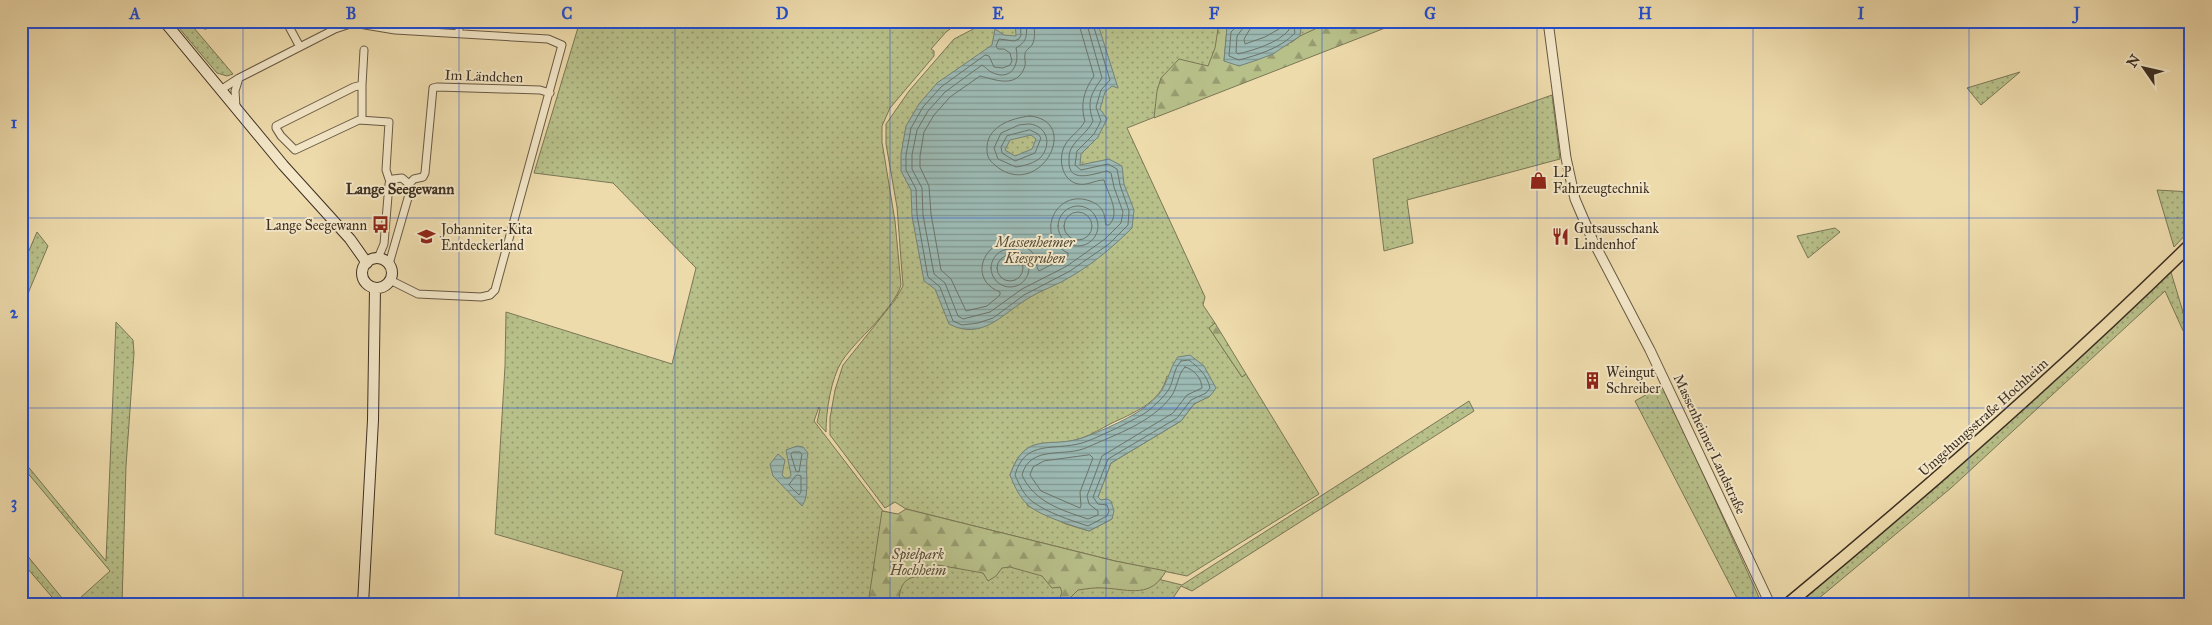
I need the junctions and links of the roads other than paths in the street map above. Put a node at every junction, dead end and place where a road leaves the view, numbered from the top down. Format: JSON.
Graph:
{"nodes":[{"id":1,"x":164,"y":21,"type":"edge"},
{"id":2,"x":196,"y":21,"type":"edge"},
{"id":3,"x":215,"y":21,"type":"edge"},
{"id":4,"x":286,"y":21,"type":"edge"},
{"id":5,"x":460,"y":21,"type":"edge"},
{"id":6,"x":1548,"y":21,"type":"edge"},
{"id":7,"x":360,"y":22,"type":"edge"},
{"id":8,"x":459,"y":33,"type":"junction"},
{"id":9,"x":300,"y":47,"type":"junction"},
{"id":10,"x":364,"y":50,"type":"dead end"},
{"id":11,"x":239,"y":78,"type":"junction"},
{"id":12,"x":362,"y":85,"type":"junction"},
{"id":13,"x":222,"y":89,"type":"junction"},
{"id":14,"x":550,"y":93,"type":"junction"},
{"id":15,"x":236,"y":108,"type":"junction"},
{"id":16,"x":362,"y":119,"type":"junction"},
{"id":17,"x":390,"y":182,"type":"junction"},
{"id":18,"x":409,"y":184,"type":"junction"},
{"id":19,"x":2191,"y":244,"type":"edge"},
{"id":20,"x":378,"y":258,"type":"junction"},
{"id":21,"x":366,"y":263,"type":"junction"},
{"id":22,"x":389,"y":264,"type":"junction"},
{"id":23,"x":390,"y":280,"type":"junction"},
{"id":24,"x":375,"y":288,"type":"junction"},
{"id":25,"x":363,"y":604,"type":"edge"},
{"id":26,"x":1770,"y":604,"type":"edge"},
{"id":27,"x":1788,"y":604,"type":"edge"}],
"edges":[{"from":1,"to":13,"type":"main road"},
{"from":2,"to":3,"type":"street"},
{"from":4,"to":9,"type":"street"},
{"from":5,"to":8,"type":"street"},
{"from":6,"to":26,"type":"street","name":"Massenheimer Landstraße"},
{"from":7,"to":8,"type":"street"},
{"from":7,"to":9,"type":"street"},
{"from":8,"to":14,"type":"street"},
{"from":9,"to":11,"type":"street"},
{"from":10,"to":12,"type":"street"},
{"from":11,"to":13,"type":"street"},
{"from":11,"to":15,"type":"street"},
{"from":12,"to":16,"type":"street"},
{"from":12,"to":16,"type":"street"},
{"from":13,"to":15,"type":"main road"},
{"from":14,"to":18,"type":"street","name":"Im Ländchen"},
{"from":14,"to":23,"type":"street"},
{"from":15,"to":21,"type":"main road"},
{"from":16,"to":17,"type":"street"},
{"from":17,"to":18,"type":"street"},
{"from":17,"to":20,"type":"street"},
{"from":18,"to":22,"type":"street"},
{"from":19,"to":27,"type":"main road","name":"Umgehungsstraße Hochheim"},
{"from":20,"to":21,"type":"main road"},
{"from":20,"to":22,"type":"main road"},
{"from":21,"to":24,"type":"main road"},
{"from":22,"to":23,"type":"main road"},
{"from":23,"to":24,"type":"main road"},
{"from":24,"to":25,"type":"main road"}]}
